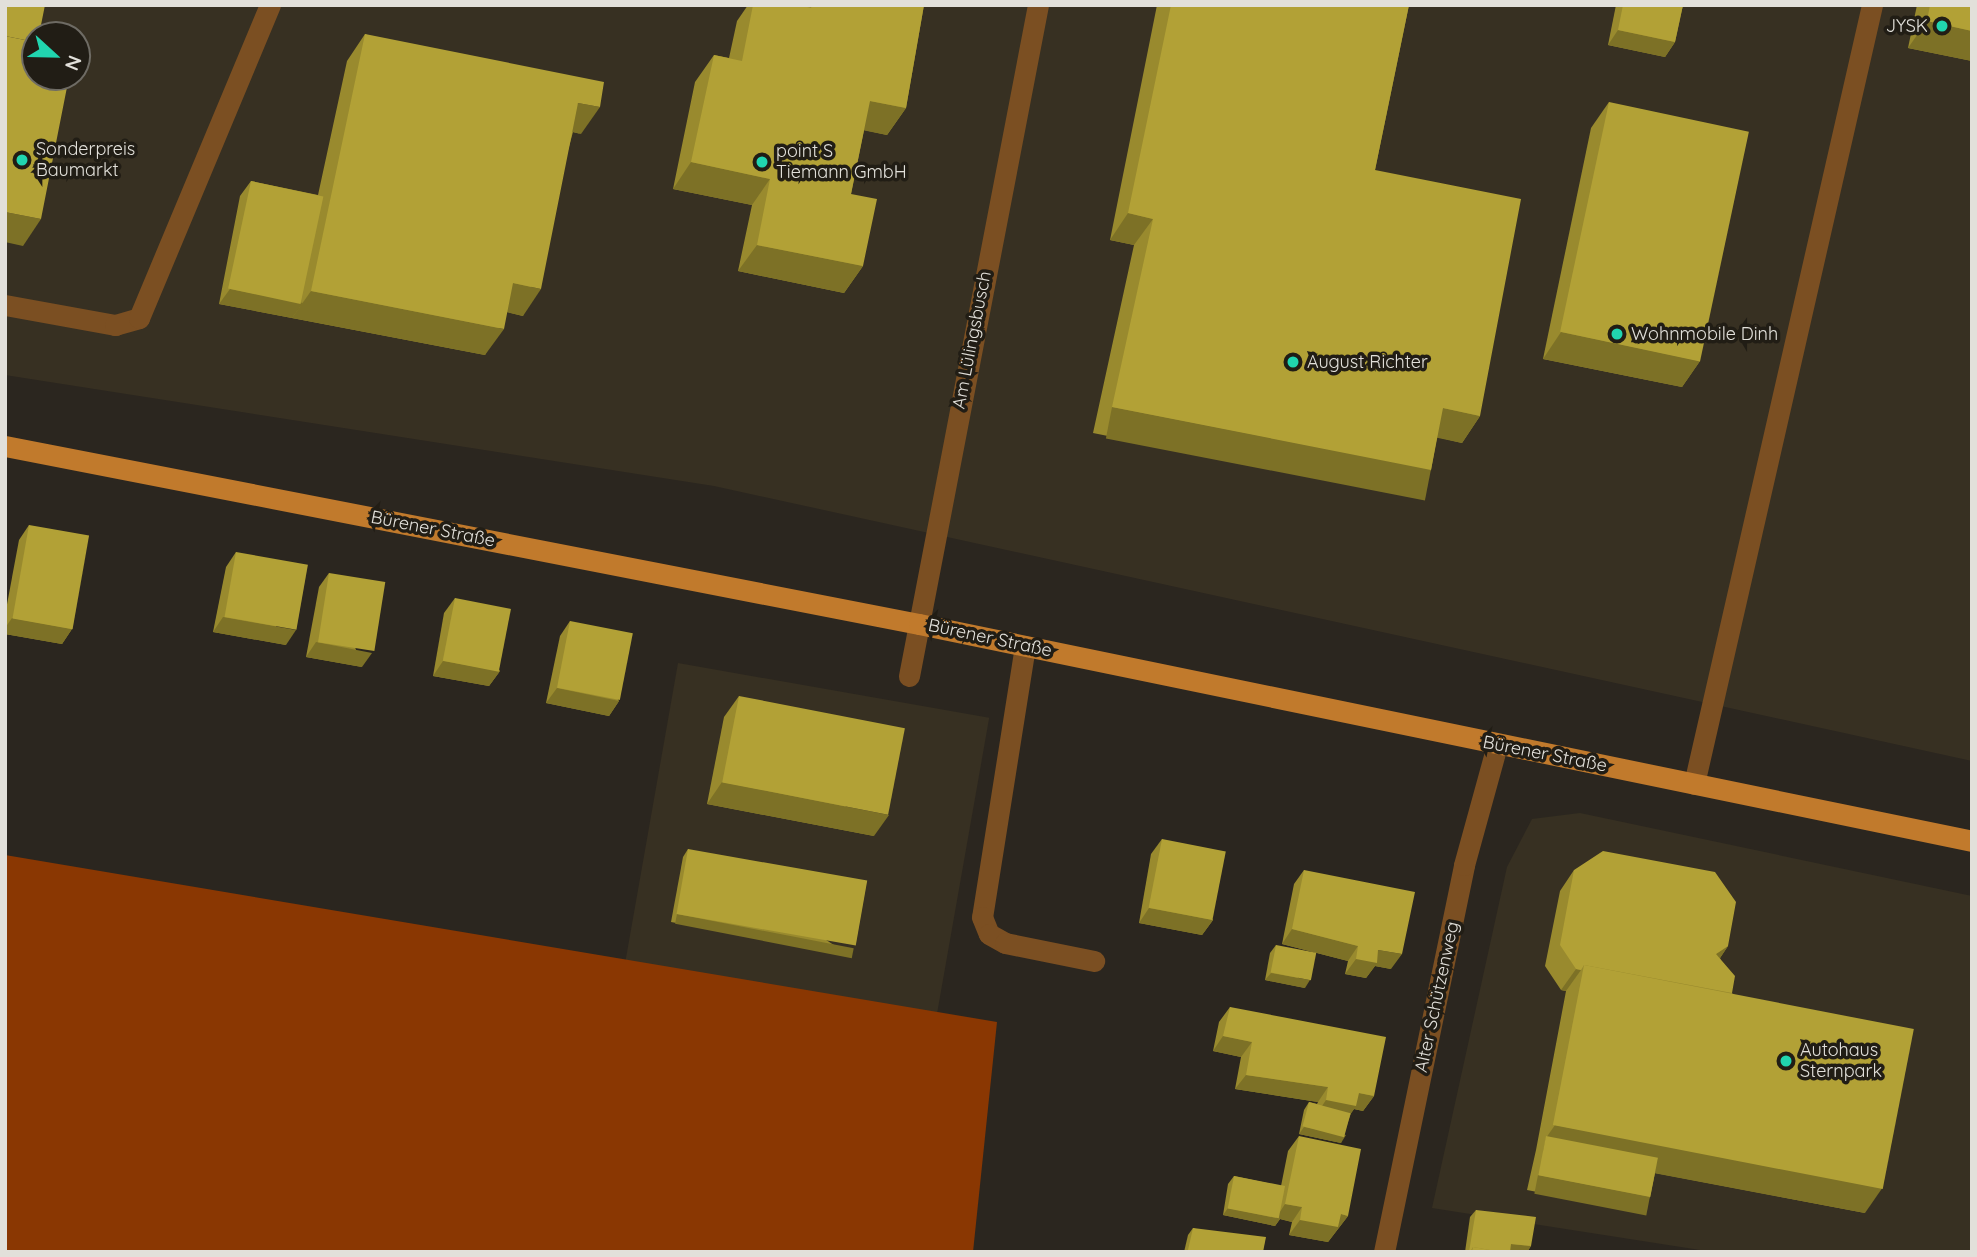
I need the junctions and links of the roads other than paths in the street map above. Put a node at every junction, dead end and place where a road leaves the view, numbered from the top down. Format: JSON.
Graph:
{"nodes":[{"id":1,"x":270,"y":5,"type":"edge"},
{"id":2,"x":1038,"y":5,"type":"edge"},
{"id":3,"x":1872,"y":5,"type":"edge"},
{"id":4,"x":5,"y":306,"type":"edge"},
{"id":5,"x":5,"y":446,"type":"edge"},
{"id":6,"x":919,"y":624,"type":"junction"},
{"id":7,"x":1025,"y":646,"type":"junction"},
{"id":8,"x":909,"y":676,"type":"dead end"},
{"id":9,"x":1497,"y":745,"type":"junction"},
{"id":10,"x":1694,"y":785,"type":"junction"},
{"id":11,"x":1972,"y":841,"type":"edge"},
{"id":12,"x":1094,"y":961,"type":"dead end"},
{"id":13,"x":1384,"y":1252,"type":"edge"}],
"edges":[{"from":1,"to":4,"type":"street"},
{"from":2,"to":6,"type":"street","name":"Am Lülingsbusch"},
{"from":3,"to":10,"type":"street"},
{"from":5,"to":6,"type":"main road","name":"Bürener Straße"},
{"from":6,"to":7,"type":"main road","name":"Bürener Straße"},
{"from":6,"to":8,"type":"street","name":"Am Lülingsbusch"},
{"from":7,"to":9,"type":"main road","name":"Bürener Straße"},
{"from":7,"to":12,"type":"street"},
{"from":9,"to":10,"type":"main road","name":"Bürener Straße"},
{"from":9,"to":13,"type":"street","name":"Alter Schützenweg"},
{"from":10,"to":11,"type":"main road","name":"Bürener Straße"}]}
